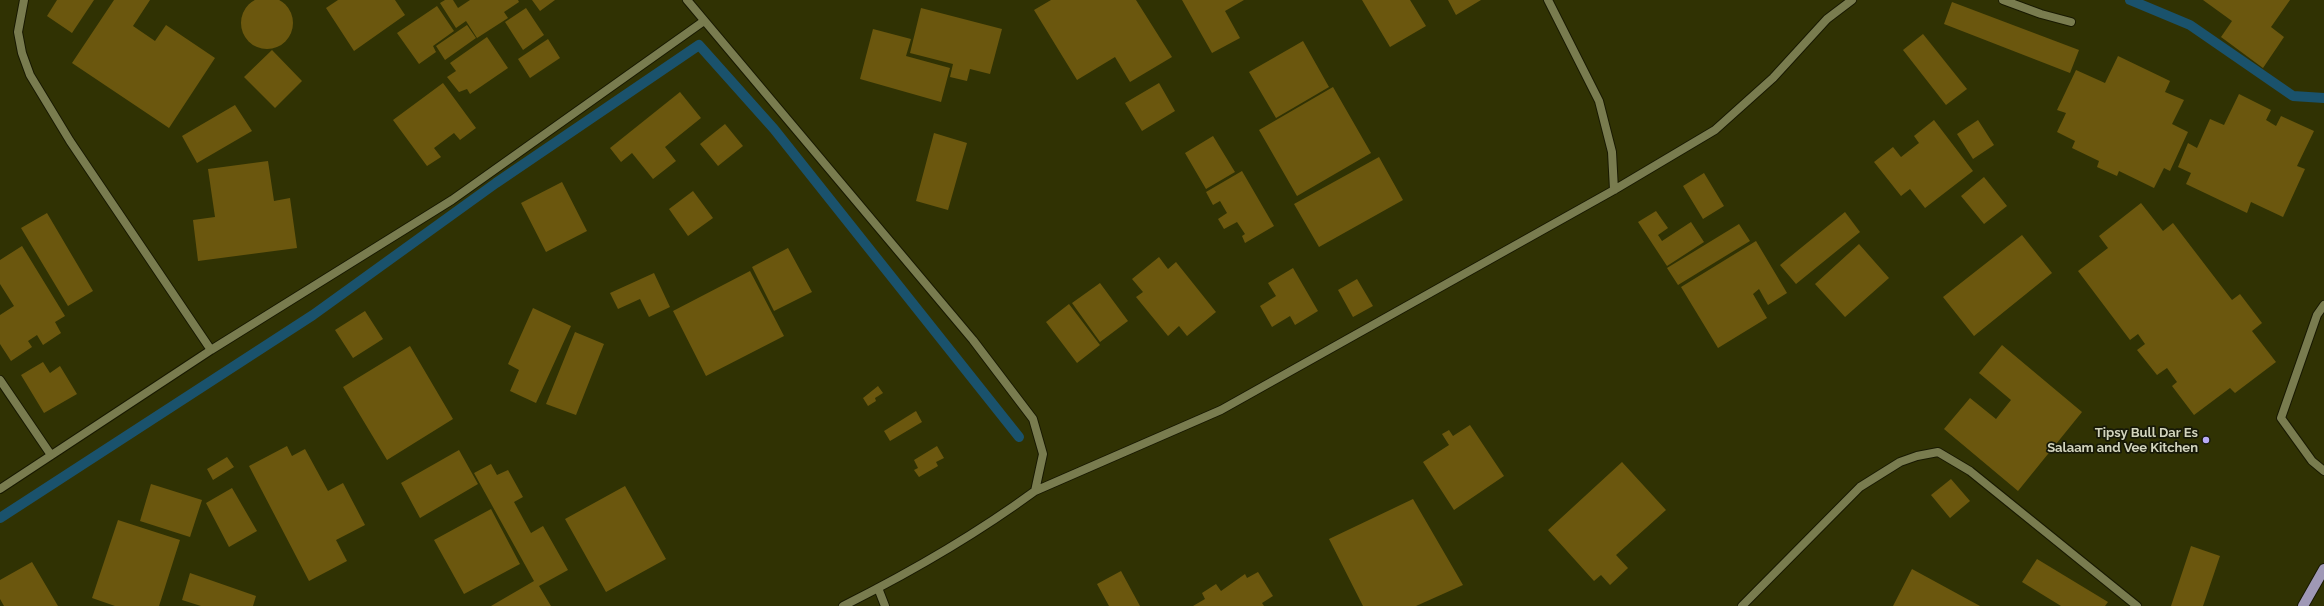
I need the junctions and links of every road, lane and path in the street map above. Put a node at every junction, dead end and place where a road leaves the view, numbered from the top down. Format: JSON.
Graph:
{"nodes":[{"id":1,"x":24,"y":0,"type":"edge"},
{"id":2,"x":687,"y":0,"type":"edge"},
{"id":3,"x":1548,"y":0,"type":"edge"},
{"id":4,"x":1852,"y":0,"type":"edge"},
{"id":5,"x":2003,"y":0,"type":"edge"},
{"id":6,"x":704,"y":21,"type":"junction"},
{"id":7,"x":2071,"y":22,"type":"dead end"},
{"id":8,"x":1614,"y":190,"type":"junction"},
{"id":9,"x":2324,"y":304,"type":"edge"},
{"id":10,"x":211,"y":350,"type":"junction"},
{"id":11,"x":0,"y":380,"type":"edge"},
{"id":12,"x":51,"y":455,"type":"junction"},
{"id":13,"x":2324,"y":471,"type":"edge"},
{"id":14,"x":0,"y":489,"type":"edge"},
{"id":15,"x":1035,"y":491,"type":"junction"},
{"id":16,"x":2324,"y":569,"type":"edge"},
{"id":17,"x":878,"y":588,"type":"junction"},
{"id":18,"x":843,"y":606,"type":"edge"},
{"id":19,"x":885,"y":606,"type":"edge"},
{"id":20,"x":1742,"y":606,"type":"edge"},
{"id":21,"x":2137,"y":606,"type":"edge"},
{"id":22,"x":2303,"y":606,"type":"edge"}],
"edges":[{"from":1,"to":10,"type":"street"},
{"from":2,"to":6,"type":"street"},
{"from":3,"to":8,"type":"street"},
{"from":4,"to":8,"type":"street"},
{"from":5,"to":7,"type":"street"},
{"from":6,"to":10,"type":"street"},
{"from":6,"to":15,"type":"street"},
{"from":8,"to":15,"type":"street"},
{"from":9,"to":13,"type":"street"},
{"from":10,"to":12,"type":"street"},
{"from":11,"to":12,"type":"street"},
{"from":12,"to":14,"type":"street"},
{"from":15,"to":17,"type":"street"},
{"from":16,"to":22,"type":"main road"},
{"from":17,"to":18,"type":"street"},
{"from":17,"to":19,"type":"street"},
{"from":20,"to":21,"type":"street"}]}
